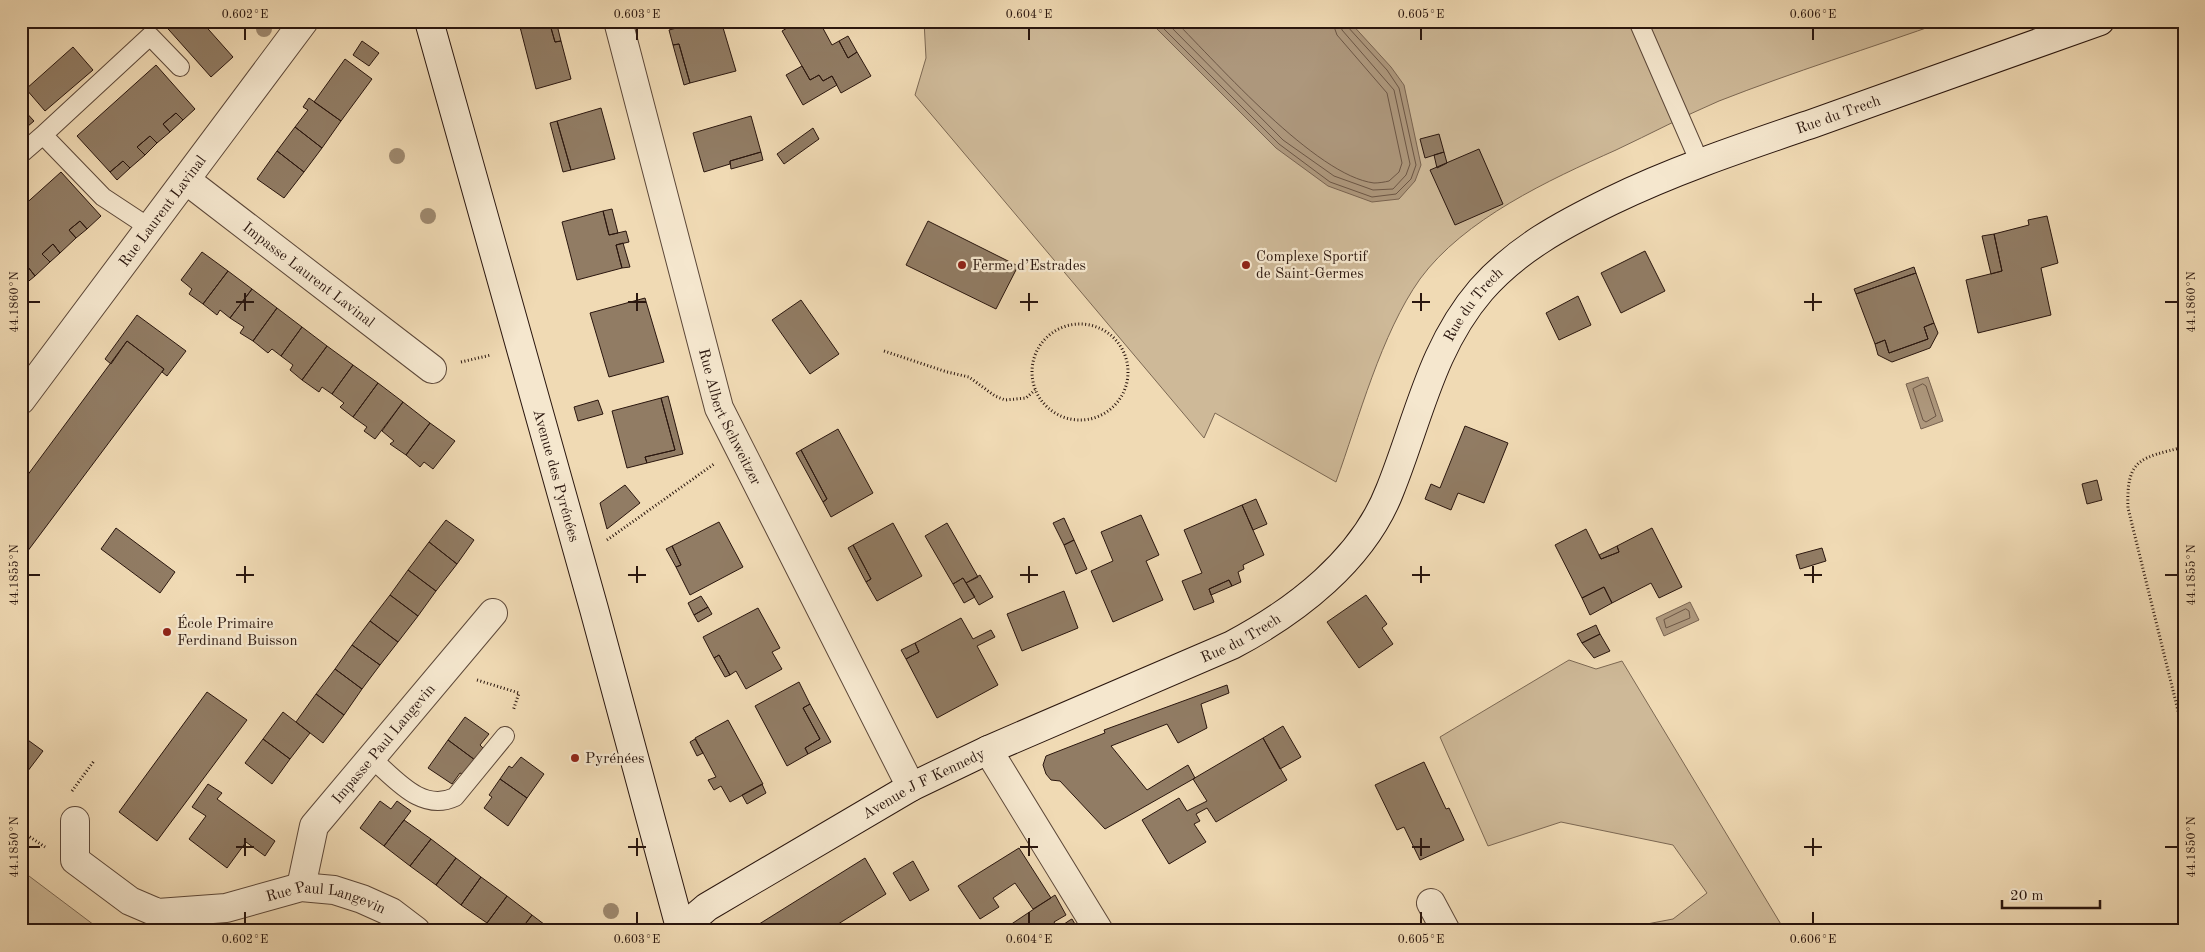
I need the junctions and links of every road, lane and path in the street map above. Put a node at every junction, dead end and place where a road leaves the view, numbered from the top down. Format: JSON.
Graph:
{"nodes":[{"id":1,"x":304,"y":21,"type":"edge"},
{"id":2,"x":429,"y":21,"type":"edge"},
{"id":3,"x":618,"y":21,"type":"edge"},
{"id":4,"x":1638,"y":21,"type":"edge"},
{"id":5,"x":2100,"y":21,"type":"edge"},
{"id":6,"x":180,"y":67,"type":"dead end"},
{"id":7,"x":43,"y":135,"type":"junction"},
{"id":8,"x":21,"y":154,"type":"edge"},
{"id":9,"x":1700,"y":163,"type":"junction"},
{"id":10,"x":186,"y":180,"type":"junction"},
{"id":11,"x":150,"y":228,"type":"junction"},
{"id":12,"x":521,"y":348,"type":"junction"},
{"id":13,"x":884,"y":351,"type":"dead end"},
{"id":14,"x":432,"y":369,"type":"joint"},
{"id":15,"x":1035,"y":390,"type":"junction"},
{"id":16,"x":21,"y":400,"type":"edge"},
{"id":17,"x":738,"y":446,"type":"junction"},
{"id":18,"x":2184,"y":447,"type":"edge"},
{"id":19,"x":580,"y":560,"type":"junction"},
{"id":20,"x":493,"y":613,"type":"dead end"},
{"id":21,"x":446,"y":669,"type":"junction"},
{"id":22,"x":2184,"y":735,"type":"edge"},
{"id":23,"x":505,"y":736,"type":"joint"},
{"id":24,"x":988,"y":750,"type":"junction"},
{"id":25,"x":371,"y":758,"type":"junction"},
{"id":26,"x":911,"y":788,"type":"junction"},
{"id":27,"x":75,"y":821,"type":"dead end"},
{"id":28,"x":301,"y":887,"type":"junction"},
{"id":29,"x":1431,"y":904,"type":"dead end"},
{"id":30,"x":680,"y":930,"type":"edge"},
{"id":31,"x":416,"y":931,"type":"edge"},
{"id":32,"x":1099,"y":931,"type":"edge"},
{"id":33,"x":1446,"y":931,"type":"edge"}],
"edges":[{"from":1,"to":10,"type":"street","name":"Rue Laurent Lavinal"},
{"from":2,"to":12,"type":"street","name":"Avenue des Pyrénées"},
{"from":3,"to":17,"type":"street","name":"Rue Albert Schweitzer"},
{"from":4,"to":9,"type":"lane"},
{"from":5,"to":9,"type":"street","name":"Rue du Trech"},
{"from":6,"to":7,"type":"lane"},
{"from":7,"to":8,"type":"lane"},
{"from":7,"to":11,"type":"lane"},
{"from":9,"to":24,"type":"street","name":"Rue du Trech"},
{"from":10,"to":11,"type":"street","name":"Rue Laurent Lavinal"},
{"from":10,"to":14,"type":"street","name":"Impasse Laurent Lavinal"},
{"from":11,"to":16,"type":"street","name":"Rue Laurent Lavinal"},
{"from":12,"to":14,"type":"path"},
{"from":12,"to":19,"type":"street","name":"Avenue des Pyrénées"},
{"from":13,"to":15,"type":"path"},
{"from":15,"to":15,"type":"path"},
{"from":17,"to":19,"type":"path"},
{"from":17,"to":26,"type":"street","name":"Rue Albert Schweitzer"},
{"from":18,"to":22,"type":"path"},
{"from":19,"to":30,"type":"street","name":"Avenue des Pyrénées"},
{"from":20,"to":21,"type":"street","name":"Impasse Paul Langevin"},
{"from":21,"to":23,"type":"path"},
{"from":21,"to":25,"type":"street","name":"Impasse Paul Langevin"},
{"from":23,"to":25,"type":"lane"},
{"from":24,"to":26,"type":"street","name":"Avenue J F Kennedy"},
{"from":24,"to":32,"type":"street","name":"Avenue J F Kennedy"},
{"from":25,"to":28,"type":"street","name":"Impasse Paul Langevin"},
{"from":26,"to":30,"type":"street","name":"Avenue J F Kennedy"},
{"from":27,"to":28,"type":"street","name":"Rue Paul Langevin"},
{"from":28,"to":31,"type":"street","name":"Rue Paul Langevin"},
{"from":29,"to":33,"type":"street"}]}
